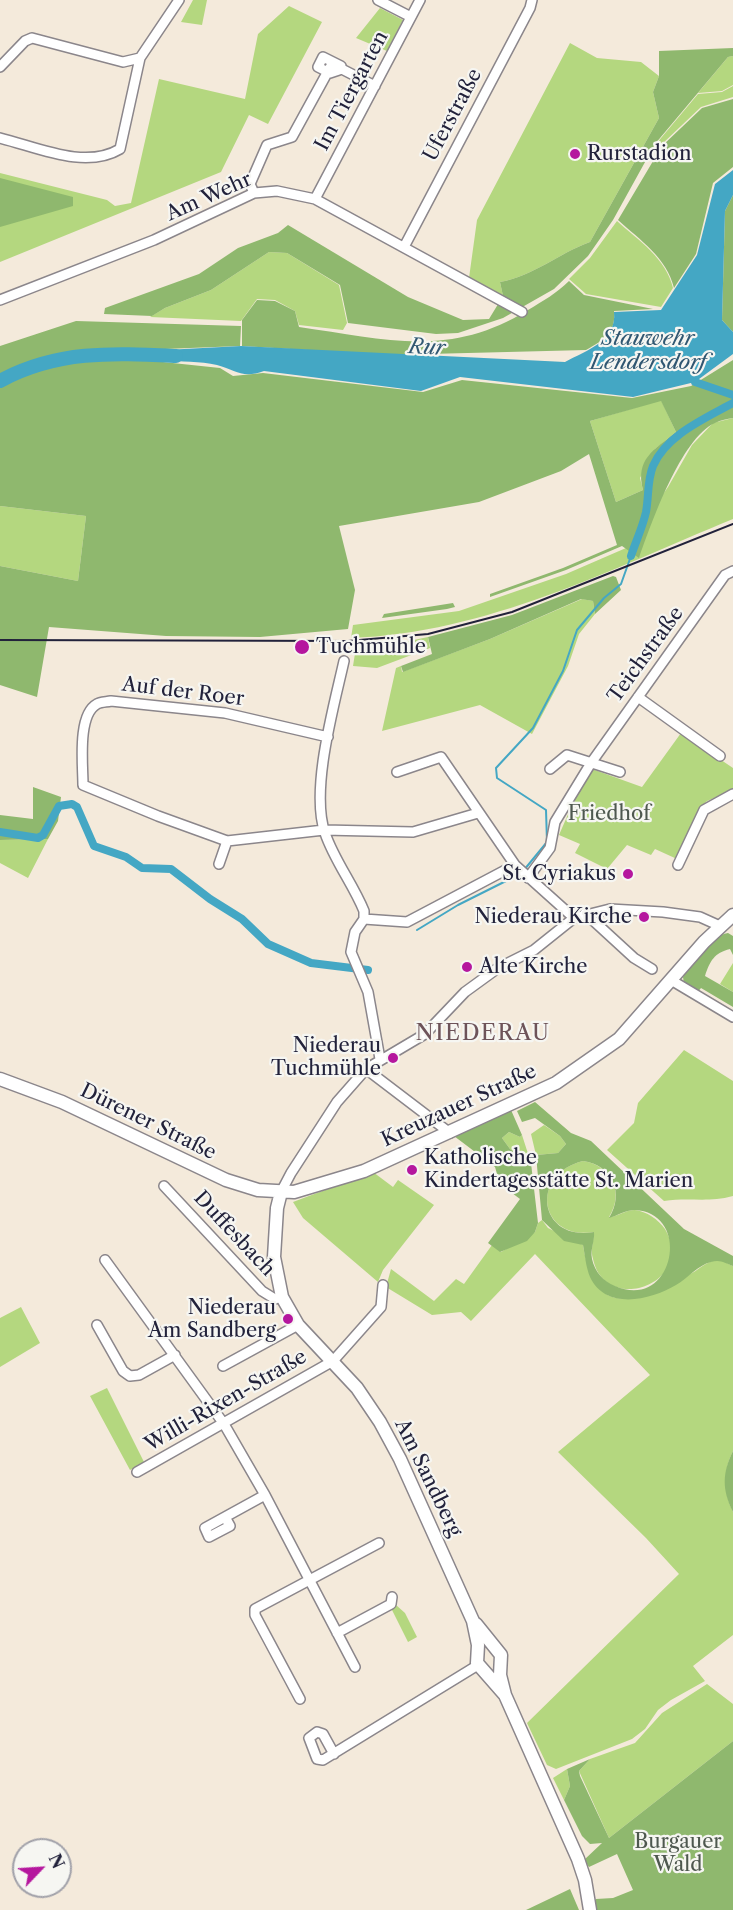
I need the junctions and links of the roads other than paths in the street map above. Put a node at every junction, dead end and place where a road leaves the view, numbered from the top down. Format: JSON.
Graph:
{"nodes":[{"id":1,"x":179,"y":0,"type":"edge"},
{"id":2,"x":378,"y":0,"type":"edge"},
{"id":3,"x":420,"y":0,"type":"edge"},
{"id":4,"x":532,"y":0,"type":"edge"},
{"id":5,"x":411,"y":17,"type":"junction"},
{"id":6,"x":140,"y":58,"type":"junction"},
{"id":7,"x":0,"y":67,"type":"edge"},
{"id":8,"x":375,"y":86,"type":"junction"},
{"id":9,"x":0,"y":138,"type":"edge"},
{"id":10,"x":254,"y":193,"type":"junction"},
{"id":11,"x":315,"y":199,"type":"junction"},
{"id":12,"x":404,"y":247,"type":"junction"},
{"id":13,"x":0,"y":300,"type":"edge"},
{"id":14,"x":522,"y":312,"type":"dead end"},
{"id":15,"x":733,"y":571,"type":"edge"},
{"id":16,"x":344,"y":661,"type":"dead end"},
{"id":17,"x":638,"y":697,"type":"junction"},
{"id":18,"x":328,"y":737,"type":"junction"},
{"id":19,"x":720,"y":756,"type":"dead end"},
{"id":20,"x":591,"y":763,"type":"junction"},
{"id":21,"x":550,"y":769,"type":"dead end"},
{"id":22,"x":397,"y":772,"type":"dead end"},
{"id":23,"x":620,"y":772,"type":"dead end"},
{"id":24,"x":733,"y":794,"type":"edge"},
{"id":25,"x":478,"y":813,"type":"junction"},
{"id":26,"x":324,"y":830,"type":"junction"},
{"id":27,"x":227,"y":841,"type":"junction"},
{"id":28,"x":219,"y":864,"type":"dead end"},
{"id":29,"x":678,"y":865,"type":"dead end"},
{"id":30,"x":522,"y":872,"type":"junction"},
{"id":31,"x":585,"y":914,"type":"junction"},
{"id":32,"x":733,"y":915,"type":"edge"},
{"id":33,"x":574,"y":918,"type":"junction"},
{"id":34,"x":364,"y":919,"type":"junction"},
{"id":35,"x":720,"y":926,"type":"junction"},
{"id":36,"x":652,"y":969,"type":"dead end"},
{"id":37,"x":671,"y":980,"type":"junction"},
{"id":38,"x":733,"y":1017,"type":"edge"},
{"id":39,"x":380,"y":1059,"type":"junction"},
{"id":40,"x":366,"y":1069,"type":"junction"},
{"id":41,"x":0,"y":1079,"type":"edge"},
{"id":42,"x":450,"y":1133,"type":"junction"},
{"id":43,"x":164,"y":1186,"type":"dead end"},
{"id":44,"x":282,"y":1192,"type":"junction"},
{"id":45,"x":105,"y":1260,"type":"dead end"},
{"id":46,"x":383,"y":1285,"type":"dead end"},
{"id":47,"x":282,"y":1298,"type":"junction"},
{"id":48,"x":97,"y":1325,"type":"dead end"},
{"id":49,"x":298,"y":1325,"type":"junction"},
{"id":50,"x":175,"y":1355,"type":"junction"},
{"id":51,"x":333,"y":1360,"type":"junction"},
{"id":52,"x":223,"y":1366,"type":"dead end"},
{"id":53,"x":224,"y":1424,"type":"junction"},
{"id":54,"x":137,"y":1472,"type":"dead end"},
{"id":55,"x":265,"y":1495,"type":"junction"},
{"id":56,"x":225,"y":1517,"type":"dead end"},
{"id":57,"x":379,"y":1543,"type":"dead end"},
{"id":58,"x":309,"y":1580,"type":"junction"},
{"id":59,"x":392,"y":1597,"type":"dead end"},
{"id":60,"x":473,"y":1622,"type":"junction"},
{"id":61,"x":337,"y":1633,"type":"junction"},
{"id":62,"x":491,"y":1646,"type":"junction"},
{"id":63,"x":478,"y":1652,"type":"junction"},
{"id":64,"x":500,"y":1665,"type":"junction"},
{"id":65,"x":355,"y":1667,"type":"dead end"},
{"id":66,"x":481,"y":1668,"type":"junction"},
{"id":67,"x":505,"y":1695,"type":"junction"},
{"id":68,"x":300,"y":1699,"type":"dead end"},
{"id":69,"x":334,"y":1754,"type":"dead end"},
{"id":70,"x":590,"y":1910,"type":"edge"}],
"edges":[{"from":1,"to":6,"type":"street"},
{"from":2,"to":5,"type":"street"},
{"from":3,"to":5,"type":"street","name":"Im Tiergarten"},
{"from":4,"to":12,"type":"street","name":"Uferstraße"},
{"from":5,"to":8,"type":"street","name":"Im Tiergarten"},
{"from":6,"to":7,"type":"street"},
{"from":6,"to":9,"type":"street"},
{"from":8,"to":10,"type":"street"},
{"from":8,"to":11,"type":"street","name":"Im Tiergarten"},
{"from":10,"to":11,"type":"street","name":"Am Wehr"},
{"from":10,"to":13,"type":"street","name":"Am Wehr"},
{"from":11,"to":12,"type":"street","name":"Am Wehr"},
{"from":12,"to":14,"type":"street","name":"Am Wehr"},
{"from":15,"to":17,"type":"street","name":"Teichstraße"},
{"from":16,"to":18,"type":"street"},
{"from":17,"to":19,"type":"street"},
{"from":17,"to":20,"type":"street","name":"Teichstraße"},
{"from":18,"to":26,"type":"street"},
{"from":18,"to":27,"type":"street","name":"Auf der Roer"},
{"from":20,"to":21,"type":"street"},
{"from":20,"to":23,"type":"street"},
{"from":20,"to":30,"type":"street","name":"Teichstraße"},
{"from":22,"to":25,"type":"street"},
{"from":24,"to":29,"type":"street"},
{"from":25,"to":26,"type":"street"},
{"from":25,"to":30,"type":"street"},
{"from":26,"to":27,"type":"street"},
{"from":26,"to":34,"type":"street"},
{"from":27,"to":28,"type":"street"},
{"from":30,"to":33,"type":"street"},
{"from":30,"to":34,"type":"street","name":"Teichstraße"},
{"from":31,"to":33,"type":"street"},
{"from":31,"to":35,"type":"street"},
{"from":31,"to":36,"type":"street"},
{"from":32,"to":35,"type":"main road","name":"Kreuzauer Straße"},
{"from":33,"to":39,"type":"street"},
{"from":34,"to":39,"type":"street"},
{"from":35,"to":37,"type":"main road","name":"Kreuzauer Straße"},
{"from":37,"to":38,"type":"street"},
{"from":37,"to":42,"type":"main road","name":"Kreuzauer Straße"},
{"from":39,"to":40,"type":"street"},
{"from":40,"to":42,"type":"street"},
{"from":40,"to":44,"type":"street"},
{"from":41,"to":44,"type":"main road","name":"Dürener Straße"},
{"from":42,"to":44,"type":"main road","name":"Kreuzauer Straße"},
{"from":43,"to":47,"type":"street","name":"Duffesbach"},
{"from":44,"to":47,"type":"main road","name":"Am Sandberg"},
{"from":45,"to":50,"type":"street"},
{"from":46,"to":51,"type":"street"},
{"from":47,"to":49,"type":"main road","name":"Am Sandberg"},
{"from":48,"to":50,"type":"street"},
{"from":49,"to":51,"type":"main road","name":"Am Sandberg"},
{"from":49,"to":52,"type":"street"},
{"from":50,"to":53,"type":"street"},
{"from":51,"to":53,"type":"street","name":"Willi-Rixen-Straße"},
{"from":51,"to":60,"type":"main road","name":"Am Sandberg"},
{"from":53,"to":54,"type":"street","name":"Willi-Rixen-Straße"},
{"from":53,"to":55,"type":"street"},
{"from":55,"to":56,"type":"street"},
{"from":55,"to":58,"type":"street"},
{"from":57,"to":58,"type":"street"},
{"from":58,"to":61,"type":"street"},
{"from":58,"to":68,"type":"street"},
{"from":59,"to":61,"type":"street"},
{"from":60,"to":62,"type":"main road"},
{"from":60,"to":63,"type":"main road"},
{"from":61,"to":65,"type":"street"},
{"from":62,"to":63,"type":"main road"},
{"from":62,"to":64,"type":"main road"},
{"from":63,"to":66,"type":"main road"},
{"from":64,"to":66,"type":"main road"},
{"from":64,"to":67,"type":"main road"},
{"from":66,"to":67,"type":"main road"},
{"from":66,"to":69,"type":"street"},
{"from":67,"to":70,"type":"main road"}]}
